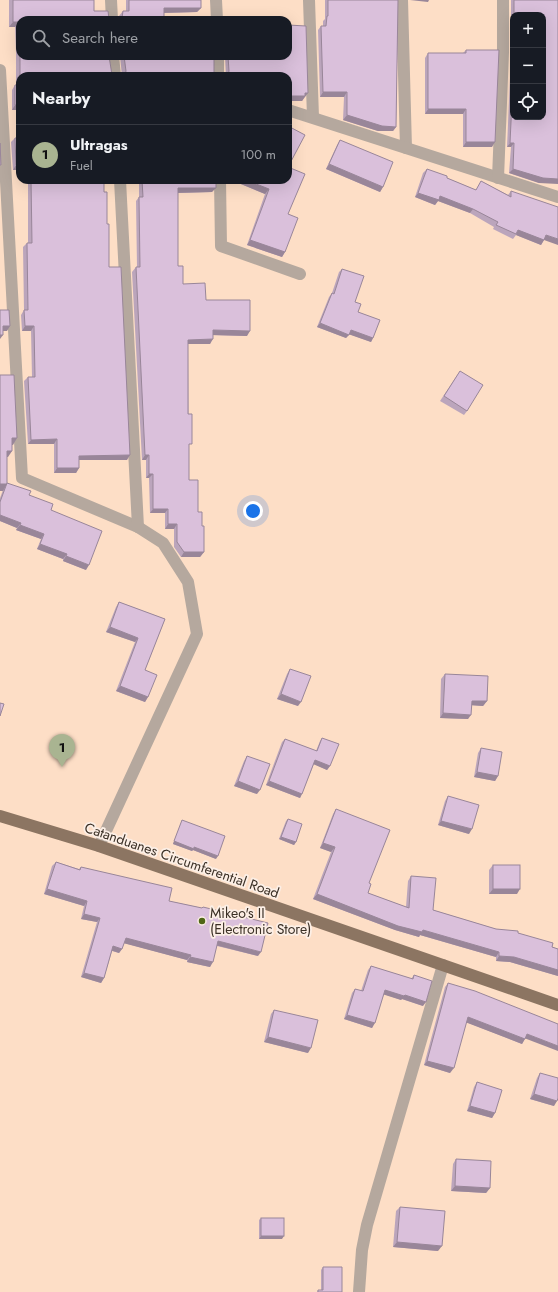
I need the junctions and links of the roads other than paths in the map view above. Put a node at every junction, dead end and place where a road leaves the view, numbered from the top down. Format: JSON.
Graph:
{"nodes":[{"id":1,"x":110,"y":0,"type":"edge"},
{"id":2,"x":216,"y":0,"type":"edge"},
{"id":3,"x":309,"y":0,"type":"edge"},
{"id":4,"x":402,"y":0,"type":"edge"},
{"id":5,"x":503,"y":0,"type":"edge"},
{"id":6,"x":112,"y":16,"type":"edge"},
{"id":7,"x":217,"y":16,"type":"edge"},
{"id":8,"x":114,"y":60,"type":"edge"},
{"id":9,"x":218,"y":60,"type":"edge"},
{"id":10,"x":0,"y":70,"type":"edge"},
{"id":11,"x":114,"y":72,"type":"edge"},
{"id":12,"x":218,"y":72,"type":"edge"},
{"id":13,"x":0,"y":97,"type":"edge"},
{"id":14,"x":292,"y":111,"type":"edge"},
{"id":15,"x":313,"y":117,"type":"junction"},
{"id":16,"x":406,"y":148,"type":"junction"},
{"id":17,"x":498,"y":178,"type":"junction"},
{"id":18,"x":120,"y":184,"type":"edge"},
{"id":19,"x":220,"y":184,"type":"edge"},
{"id":20,"x":4,"y":187,"type":"edge"},
{"id":21,"x":558,"y":197,"type":"edge"},
{"id":22,"x":300,"y":274,"type":"dead end"},
{"id":23,"x":138,"y":527,"type":"junction"},
{"id":24,"x":0,"y":816,"type":"edge"},
{"id":25,"x":99,"y":846,"type":"junction"},
{"id":26,"x":443,"y":965,"type":"junction"},
{"id":27,"x":558,"y":1005,"type":"edge"},
{"id":28,"x":359,"y":1292,"type":"edge"}],
"edges":[{"from":1,"to":6,"type":"street"},
{"from":2,"to":7,"type":"street"},
{"from":3,"to":15,"type":"street"},
{"from":4,"to":16,"type":"street"},
{"from":5,"to":17,"type":"street"},
{"from":8,"to":11,"type":"street"},
{"from":9,"to":12,"type":"street"},
{"from":10,"to":13,"type":"street"},
{"from":13,"to":20,"type":"street"},
{"from":14,"to":15,"type":"street"},
{"from":15,"to":16,"type":"street"},
{"from":16,"to":17,"type":"street"},
{"from":17,"to":21,"type":"street"},
{"from":18,"to":23,"type":"street"},
{"from":19,"to":22,"type":"street"},
{"from":20,"to":23,"type":"street"},
{"from":23,"to":25,"type":"street"},
{"from":24,"to":25,"type":"main road","name":"Catanduanes Circumferential Road"},
{"from":25,"to":26,"type":"main road","name":"Catanduanes Circumferential Road"},
{"from":26,"to":27,"type":"main road","name":"Catanduanes Circumferential Road"},
{"from":26,"to":28,"type":"street"}]}
